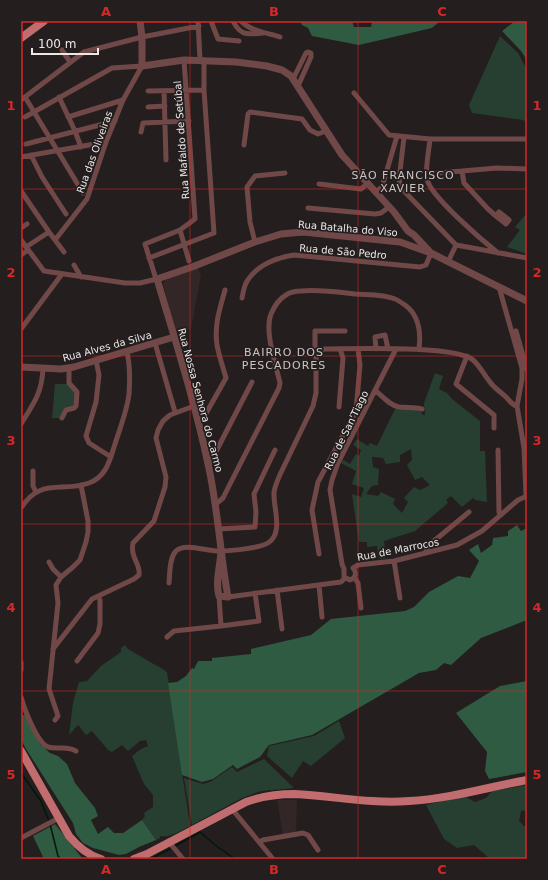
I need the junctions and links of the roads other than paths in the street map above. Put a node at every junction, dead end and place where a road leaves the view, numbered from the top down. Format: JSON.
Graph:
{"nodes":[{"id":1,"x":44,"y":21,"type":"edge"},
{"id":2,"x":140,"y":21,"type":"edge"},
{"id":3,"x":211,"y":21,"type":"edge"},
{"id":4,"x":233,"y":21,"type":"edge"},
{"id":5,"x":241,"y":21,"type":"edge"},
{"id":6,"x":199,"y":23,"type":"edge"},
{"id":7,"x":266,"y":33,"type":"junction"},
{"id":8,"x":142,"y":37,"type":"junction"},
{"id":9,"x":21,"y":38,"type":"edge"},
{"id":10,"x":280,"y":38,"type":"dead end"},
{"id":11,"x":239,"y":41,"type":"dead end"},
{"id":12,"x":62,"y":50,"type":"dead end"},
{"id":13,"x":184,"y":60,"type":"junction"},
{"id":14,"x":202,"y":60,"type":"junction"},
{"id":15,"x":70,"y":62,"type":"junction"},
{"id":16,"x":142,"y":66,"type":"junction"},
{"id":17,"x":293,"y":79,"type":"junction"},
{"id":18,"x":298,"y":86,"type":"junction"},
{"id":19,"x":187,"y":90,"type":"junction"},
{"id":20,"x":204,"y":90,"type":"junction"},
{"id":21,"x":148,"y":91,"type":"dead end"},
{"id":22,"x":164,"y":91,"type":"junction"},
{"id":23,"x":354,"y":93,"type":"dead end"},
{"id":24,"x":59,"y":97,"type":"junction"},
{"id":25,"x":23,"y":98,"type":"edge"},
{"id":26,"x":123,"y":100,"type":"junction"},
{"id":27,"x":165,"y":106,"type":"junction"},
{"id":28,"x":148,"y":107,"type":"dead end"},
{"id":29,"x":34,"y":112,"type":"junction"},
{"id":30,"x":25,"y":117,"type":"dead end"},
{"id":31,"x":68,"y":117,"type":"junction"},
{"id":32,"x":115,"y":121,"type":"junction"},
{"id":33,"x":189,"y":121,"type":"junction"},
{"id":34,"x":165,"y":122,"type":"junction"},
{"id":35,"x":75,"y":131,"type":"junction"},
{"id":36,"x":326,"y":131,"type":"junction"},
{"id":37,"x":141,"y":132,"type":"dead end"},
{"id":38,"x":397,"y":136,"type":"junction"},
{"id":39,"x":404,"y":137,"type":"junction"},
{"id":40,"x":50,"y":138,"type":"junction"},
{"id":41,"x":430,"y":138,"type":"junction"},
{"id":42,"x":527,"y":139,"type":"edge"},
{"id":43,"x":106,"y":142,"type":"junction"},
{"id":44,"x":26,"y":144,"type":"dead end"},
{"id":45,"x":244,"y":145,"type":"dead end"},
{"id":46,"x":81,"y":147,"type":"junction"},
{"id":47,"x":58,"y":151,"type":"junction"},
{"id":48,"x":31,"y":155,"type":"junction"},
{"id":49,"x":21,"y":156,"type":"edge"},
{"id":50,"x":166,"y":160,"type":"dead end"},
{"id":51,"x":527,"y":169,"type":"edge"},
{"id":52,"x":462,"y":171,"type":"junction"},
{"id":53,"x":285,"y":173,"type":"dead end"},
{"id":54,"x":427,"y":174,"type":"junction"},
{"id":55,"x":368,"y":183,"type":"junction"},
{"id":56,"x":318,"y":184,"type":"dead end"},
{"id":57,"x":21,"y":191,"type":"edge"},
{"id":58,"x":376,"y":192,"type":"junction"},
{"id":59,"x":83,"y":193,"type":"dead end"},
{"id":60,"x":389,"y":207,"type":"junction"},
{"id":61,"x":308,"y":208,"type":"dead end"},
{"id":62,"x":66,"y":214,"type":"dead end"},
{"id":63,"x":496,"y":216,"type":"dead end"},
{"id":64,"x":27,"y":224,"type":"dead end"},
{"id":65,"x":21,"y":228,"type":"edge"},
{"id":66,"x":180,"y":230,"type":"junction"},
{"id":67,"x":49,"y":232,"type":"junction"},
{"id":68,"x":414,"y":235,"type":"junction"},
{"id":69,"x":21,"y":240,"type":"edge"},
{"id":70,"x":55,"y":240,"type":"junction"},
{"id":71,"x":255,"y":242,"type":"junction"},
{"id":72,"x":400,"y":242,"type":"junction"},
{"id":73,"x":185,"y":245,"type":"junction"},
{"id":74,"x":408,"y":245,"type":"junction"},
{"id":75,"x":456,"y":245,"type":"junction"},
{"id":76,"x":27,"y":249,"type":"junction"},
{"id":77,"x":64,"y":252,"type":"dead end"},
{"id":78,"x":431,"y":253,"type":"junction"},
{"id":79,"x":498,"y":253,"type":"junction"},
{"id":80,"x":21,"y":255,"type":"edge"},
{"id":81,"x":149,"y":258,"type":"junction"},
{"id":82,"x":527,"y":258,"type":"edge"},
{"id":83,"x":189,"y":261,"type":"dead end"},
{"id":84,"x":448,"y":262,"type":"junction"},
{"id":85,"x":74,"y":265,"type":"dead end"},
{"id":86,"x":62,"y":274,"type":"junction"},
{"id":87,"x":81,"y":277,"type":"junction"},
{"id":88,"x":157,"y":279,"type":"junction"},
{"id":89,"x":499,"y":287,"type":"junction"},
{"id":90,"x":225,"y":290,"type":"dead end"},
{"id":91,"x":242,"y":298,"type":"dead end"},
{"id":92,"x":527,"y":301,"type":"edge"},
{"id":93,"x":21,"y":329,"type":"edge"},
{"id":94,"x":345,"y":331,"type":"dead end"},
{"id":95,"x":513,"y":332,"type":"junction"},
{"id":96,"x":174,"y":337,"type":"junction"},
{"id":97,"x":155,"y":343,"type":"junction"},
{"id":98,"x":340,"y":349,"type":"junction"},
{"id":99,"x":358,"y":349,"type":"junction"},
{"id":100,"x":376,"y":349,"type":"junction"},
{"id":101,"x":388,"y":349,"type":"junction"},
{"id":102,"x":396,"y":349,"type":"junction"},
{"id":103,"x":419,"y":349,"type":"junction"},
{"id":104,"x":127,"y":352,"type":"junction"},
{"id":105,"x":318,"y":352,"type":"junction"},
{"id":106,"x":466,"y":356,"type":"junction"},
{"id":107,"x":96,"y":360,"type":"junction"},
{"id":108,"x":21,"y":367,"type":"edge"},
{"id":109,"x":42,"y":368,"type":"junction"},
{"id":110,"x":69,"y":368,"type":"junction"},
{"id":111,"x":527,"y":370,"type":"edge"},
{"id":112,"x":252,"y":382,"type":"dead end"},
{"id":113,"x":375,"y":390,"type":"junction"},
{"id":114,"x":194,"y":406,"type":"junction"},
{"id":115,"x":517,"y":406,"type":"junction"},
{"id":116,"x":339,"y":407,"type":"dead end"},
{"id":117,"x":422,"y":409,"type":"dead end"},
{"id":118,"x":175,"y":412,"type":"junction"},
{"id":119,"x":62,"y":418,"type":"dead end"},
{"id":120,"x":198,"y":422,"type":"junction"},
{"id":121,"x":21,"y":424,"type":"edge"},
{"id":122,"x":494,"y":428,"type":"dead end"},
{"id":123,"x":526,"y":448,"type":"edge"},
{"id":124,"x":275,"y":450,"type":"dead end"},
{"id":125,"x":498,"y":450,"type":"dead end"},
{"id":126,"x":111,"y":457,"type":"junction"},
{"id":127,"x":209,"y":465,"type":"junction"},
{"id":128,"x":33,"y":471,"type":"dead end"},
{"id":129,"x":81,"y":485,"type":"junction"},
{"id":130,"x":36,"y":492,"type":"junction"},
{"id":131,"x":526,"y":496,"type":"edge"},
{"id":132,"x":499,"y":502,"type":"junction"},
{"id":133,"x":216,"y":504,"type":"junction"},
{"id":134,"x":22,"y":505,"type":"edge"},
{"id":135,"x":507,"y":510,"type":"junction"},
{"id":136,"x":469,"y":512,"type":"dead end"},
{"id":137,"x":501,"y":515,"type":"junction"},
{"id":138,"x":218,"y":529,"type":"junction"},
{"id":139,"x":221,"y":552,"type":"junction"},
{"id":140,"x":426,"y":553,"type":"junction"},
{"id":141,"x":320,"y":554,"type":"dead end"},
{"id":142,"x":394,"y":561,"type":"junction"},
{"id":143,"x":49,"y":562,"type":"dead end"},
{"id":144,"x":353,"y":568,"type":"junction"},
{"id":145,"x":344,"y":569,"type":"junction"},
{"id":146,"x":61,"y":577,"type":"junction"},
{"id":147,"x":354,"y":577,"type":"junction"},
{"id":148,"x":345,"y":578,"type":"junction"},
{"id":149,"x":217,"y":582,"type":"junction"},
{"id":150,"x":226,"y":582,"type":"junction"},
{"id":151,"x":169,"y":583,"type":"dead end"},
{"id":152,"x":319,"y":585,"type":"junction"},
{"id":153,"x":277,"y":590,"type":"junction"},
{"id":154,"x":255,"y":593,"type":"junction"},
{"id":155,"x":98,"y":596,"type":"junction"},
{"id":156,"x":223,"y":598,"type":"junction"},
{"id":157,"x":400,"y":598,"type":"dead end"},
{"id":158,"x":361,"y":608,"type":"dead end"},
{"id":159,"x":322,"y":617,"type":"dead end"},
{"id":160,"x":221,"y":626,"type":"junction"},
{"id":161,"x":282,"y":629,"type":"dead end"},
{"id":162,"x":167,"y":637,"type":"dead end"},
{"id":163,"x":53,"y":649,"type":"junction"},
{"id":164,"x":77,"y":661,"type":"dead end"},
{"id":165,"x":21,"y":662,"type":"edge"},
{"id":166,"x":21,"y":670,"type":"edge"},
{"id":167,"x":21,"y":697,"type":"edge"},
{"id":168,"x":55,"y":720,"type":"dead end"},
{"id":169,"x":21,"y":751,"type":"edge"},
{"id":170,"x":76,"y":751,"type":"dead end"},
{"id":171,"x":527,"y":775,"type":"edge"},
{"id":172,"x":525,"y":781,"type":"edge"},
{"id":173,"x":384,"y":801,"type":"junction"},
{"id":174,"x":232,"y":809,"type":"junction"},
{"id":175,"x":59,"y":818,"type":"junction"},
{"id":176,"x":21,"y":838,"type":"edge"},
{"id":177,"x":169,"y":842,"type":"junction"},
{"id":178,"x":259,"y":842,"type":"junction"},
{"id":179,"x":318,"y":850,"type":"dead end"},
{"id":180,"x":101,"y":859,"type":"edge"},
{"id":181,"x":134,"y":859,"type":"edge"},
{"id":182,"x":183,"y":859,"type":"edge"},
{"id":183,"x":273,"y":859,"type":"edge"}],
"edges":[{"from":1,"to":9,"type":"main road"},
{"from":2,"to":8,"type":"street"},
{"from":3,"to":11,"type":"street"},
{"from":4,"to":7,"type":"street"},
{"from":5,"to":7,"type":"street"},
{"from":6,"to":8,"type":"street"},
{"from":6,"to":14,"type":"street"},
{"from":7,"to":10,"type":"street"},
{"from":8,"to":15,"type":"street"},
{"from":8,"to":16,"type":"street"},
{"from":12,"to":15,"type":"street"},
{"from":13,"to":14,"type":"street"},
{"from":13,"to":16,"type":"street"},
{"from":13,"to":19,"type":"street","name":"Rua Mafaldo de Setúbal"},
{"from":14,"to":17,"type":"street"},
{"from":14,"to":20,"type":"street"},
{"from":15,"to":25,"type":"street"},
{"from":16,"to":24,"type":"street"},
{"from":16,"to":26,"type":"street","name":"Rua das Oliveiras"},
{"from":17,"to":18,"type":"street"},
{"from":17,"to":18,"type":"street"},
{"from":18,"to":36,"type":"street"},
{"from":19,"to":20,"type":"street"},
{"from":19,"to":22,"type":"street"},
{"from":19,"to":33,"type":"street","name":"Rua Mafaldo de Setúbal"},
{"from":20,"to":73,"type":"street"},
{"from":21,"to":22,"type":"street"},
{"from":22,"to":27,"type":"street"},
{"from":23,"to":38,"type":"street"},
{"from":24,"to":29,"type":"street"},
{"from":24,"to":31,"type":"street"},
{"from":25,"to":29,"type":"street"},
{"from":26,"to":31,"type":"street"},
{"from":26,"to":32,"type":"street","name":"Rua das Oliveiras"},
{"from":27,"to":28,"type":"street"},
{"from":27,"to":34,"type":"street"},
{"from":29,"to":30,"type":"street"},
{"from":29,"to":40,"type":"street"},
{"from":31,"to":35,"type":"street"},
{"from":32,"to":35,"type":"street"},
{"from":32,"to":43,"type":"street","name":"Rua das Oliveiras"},
{"from":33,"to":34,"type":"street"},
{"from":33,"to":66,"type":"street","name":"Rua Mafaldo de Setúbal"},
{"from":34,"to":37,"type":"street"},
{"from":34,"to":50,"type":"street"},
{"from":35,"to":40,"type":"street"},
{"from":35,"to":46,"type":"street"},
{"from":36,"to":45,"type":"street"},
{"from":36,"to":55,"type":"street"},
{"from":38,"to":39,"type":"street"},
{"from":38,"to":58,"type":"street"},
{"from":39,"to":41,"type":"street"},
{"from":39,"to":75,"type":"street"},
{"from":40,"to":44,"type":"street"},
{"from":40,"to":47,"type":"street"},
{"from":41,"to":42,"type":"street"},
{"from":41,"to":54,"type":"street"},
{"from":43,"to":46,"type":"street"},
{"from":43,"to":70,"type":"street","name":"Rua das Oliveiras"},
{"from":46,"to":47,"type":"street"},
{"from":47,"to":48,"type":"street"},
{"from":47,"to":59,"type":"street"},
{"from":48,"to":49,"type":"street"},
{"from":48,"to":62,"type":"street"},
{"from":51,"to":52,"type":"street"},
{"from":52,"to":54,"type":"street"},
{"from":52,"to":63,"type":"street"},
{"from":53,"to":71,"type":"street"},
{"from":54,"to":79,"type":"street"},
{"from":55,"to":56,"type":"street"},
{"from":55,"to":58,"type":"street"},
{"from":57,"to":67,"type":"street"},
{"from":58,"to":60,"type":"street"},
{"from":60,"to":61,"type":"street"},
{"from":60,"to":68,"type":"street"},
{"from":64,"to":65,"type":"street"},
{"from":66,"to":73,"type":"street"},
{"from":66,"to":81,"type":"street"},
{"from":67,"to":70,"type":"street"},
{"from":67,"to":76,"type":"street"},
{"from":68,"to":72,"type":"street"},
{"from":68,"to":74,"type":"street"},
{"from":68,"to":78,"type":"street"},
{"from":69,"to":76,"type":"street"},
{"from":70,"to":77,"type":"street"},
{"from":71,"to":72,"type":"street","name":"Rua Batalha do Viso"},
{"from":71,"to":88,"type":"street","name":"Rua Batalha do Viso"},
{"from":72,"to":74,"type":"street","name":"Rua Batalha do Viso"},
{"from":73,"to":81,"type":"street"},
{"from":73,"to":83,"type":"street"},
{"from":74,"to":78,"type":"street","name":"Rua Batalha do Viso"},
{"from":75,"to":79,"type":"street"},
{"from":75,"to":84,"type":"street"},
{"from":76,"to":80,"type":"street"},
{"from":76,"to":86,"type":"street","name":"Rua Batalha do Viso"},
{"from":78,"to":84,"type":"street","name":"Rua Batalha do Viso"},
{"from":78,"to":91,"type":"street","name":"Rua de São Pedro"},
{"from":79,"to":82,"type":"street"},
{"from":81,"to":88,"type":"street"},
{"from":84,"to":89,"type":"street","name":"Rua Batalha do Viso"},
{"from":85,"to":87,"type":"street"},
{"from":86,"to":87,"type":"street","name":"Rua Batalha do Viso"},
{"from":86,"to":93,"type":"street"},
{"from":87,"to":88,"type":"street","name":"Rua Batalha do Viso"},
{"from":88,"to":96,"type":"street","name":"Rua Nossa Senhora do Carmo"},
{"from":89,"to":92,"type":"street","name":"Rua Batalha do Viso"},
{"from":89,"to":95,"type":"street"},
{"from":90,"to":120,"type":"street"},
{"from":94,"to":105,"type":"street"},
{"from":95,"to":111,"type":"street"},
{"from":95,"to":115,"type":"street"},
{"from":96,"to":97,"type":"street","name":"Rua Alves da Silva"},
{"from":96,"to":114,"type":"street","name":"Rua Nossa Senhora do Carmo"},
{"from":97,"to":104,"type":"street","name":"Rua Alves da Silva"},
{"from":97,"to":118,"type":"street"},
{"from":98,"to":99,"type":"street"},
{"from":98,"to":105,"type":"street"},
{"from":98,"to":116,"type":"street"},
{"from":99,"to":100,"type":"street"},
{"from":99,"to":141,"type":"street"},
{"from":100,"to":101,"type":"street"},
{"from":100,"to":101,"type":"street"},
{"from":101,"to":102,"type":"street"},
{"from":102,"to":103,"type":"street"},
{"from":102,"to":113,"type":"street","name":"Rua de San'Tiago"},
{"from":103,"to":106,"type":"street"},
{"from":103,"to":133,"type":"street"},
{"from":104,"to":107,"type":"street","name":"Rua Alves da Silva"},
{"from":104,"to":126,"type":"street"},
{"from":105,"to":139,"type":"street"},
{"from":106,"to":115,"type":"street"},
{"from":106,"to":122,"type":"street"},
{"from":107,"to":110,"type":"street","name":"Rua Alves da Silva"},
{"from":107,"to":126,"type":"street"},
{"from":108,"to":109,"type":"street","name":"Rua Alves da Silva"},
{"from":109,"to":110,"type":"street","name":"Rua Alves da Silva"},
{"from":109,"to":121,"type":"street"},
{"from":110,"to":119,"type":"street"},
{"from":112,"to":127,"type":"street"},
{"from":113,"to":117,"type":"street"},
{"from":113,"to":145,"type":"street","name":"Rua de San'Tiago"},
{"from":114,"to":118,"type":"street"},
{"from":114,"to":120,"type":"street","name":"Rua Nossa Senhora do Carmo"},
{"from":115,"to":123,"type":"street"},
{"from":118,"to":155,"type":"street"},
{"from":120,"to":127,"type":"street","name":"Rua Nossa Senhora do Carmo"},
{"from":123,"to":131,"type":"street"},
{"from":124,"to":138,"type":"street"},
{"from":125,"to":132,"type":"street"},
{"from":126,"to":129,"type":"street"},
{"from":127,"to":133,"type":"street","name":"Rua Nossa Senhora do Carmo"},
{"from":128,"to":130,"type":"street"},
{"from":129,"to":130,"type":"street"},
{"from":129,"to":146,"type":"street"},
{"from":130,"to":134,"type":"street"},
{"from":131,"to":135,"type":"street","name":"Rua de Marrocos"},
{"from":132,"to":135,"type":"street"},
{"from":132,"to":137,"type":"street"},
{"from":133,"to":138,"type":"street","name":"Rua Nossa Senhora do Carmo"},
{"from":135,"to":137,"type":"street","name":"Rua de Marrocos"},
{"from":136,"to":140,"type":"street"},
{"from":137,"to":140,"type":"street","name":"Rua de Marrocos"},
{"from":138,"to":139,"type":"street","name":"Rua Nossa Senhora do Carmo"},
{"from":139,"to":149,"type":"street"},
{"from":139,"to":150,"type":"street"},
{"from":139,"to":151,"type":"street"},
{"from":140,"to":142,"type":"street","name":"Rua de Marrocos"},
{"from":142,"to":144,"type":"street","name":"Rua de Marrocos"},
{"from":142,"to":157,"type":"street"},
{"from":143,"to":146,"type":"street"},
{"from":144,"to":145,"type":"street"},
{"from":144,"to":147,"type":"street"},
{"from":145,"to":148,"type":"street"},
{"from":146,"to":163,"type":"street"},
{"from":147,"to":148,"type":"street"},
{"from":147,"to":158,"type":"street"},
{"from":148,"to":152,"type":"street"},
{"from":149,"to":150,"type":"street"},
{"from":149,"to":156,"type":"street"},
{"from":150,"to":156,"type":"street"},
{"from":152,"to":153,"type":"street"},
{"from":152,"to":159,"type":"street"},
{"from":153,"to":154,"type":"street"},
{"from":153,"to":161,"type":"street"},
{"from":154,"to":156,"type":"street"},
{"from":154,"to":160,"type":"street"},
{"from":155,"to":163,"type":"street"},
{"from":155,"to":164,"type":"street"},
{"from":156,"to":160,"type":"street"},
{"from":160,"to":162,"type":"street"},
{"from":163,"to":168,"type":"street"},
{"from":165,"to":166,"type":"street"},
{"from":167,"to":170,"type":"street"},
{"from":169,"to":175,"type":"main road"},
{"from":171,"to":173,"type":"main road"},
{"from":172,"to":173,"type":"main road"},
{"from":173,"to":174,"type":"main road"},
{"from":174,"to":177,"type":"main road"},
{"from":174,"to":178,"type":"street"},
{"from":175,"to":176,"type":"street"},
{"from":175,"to":180,"type":"main road"},
{"from":177,"to":181,"type":"main road"},
{"from":177,"to":182,"type":"street"},
{"from":178,"to":179,"type":"street"},
{"from":178,"to":183,"type":"street"}]}
